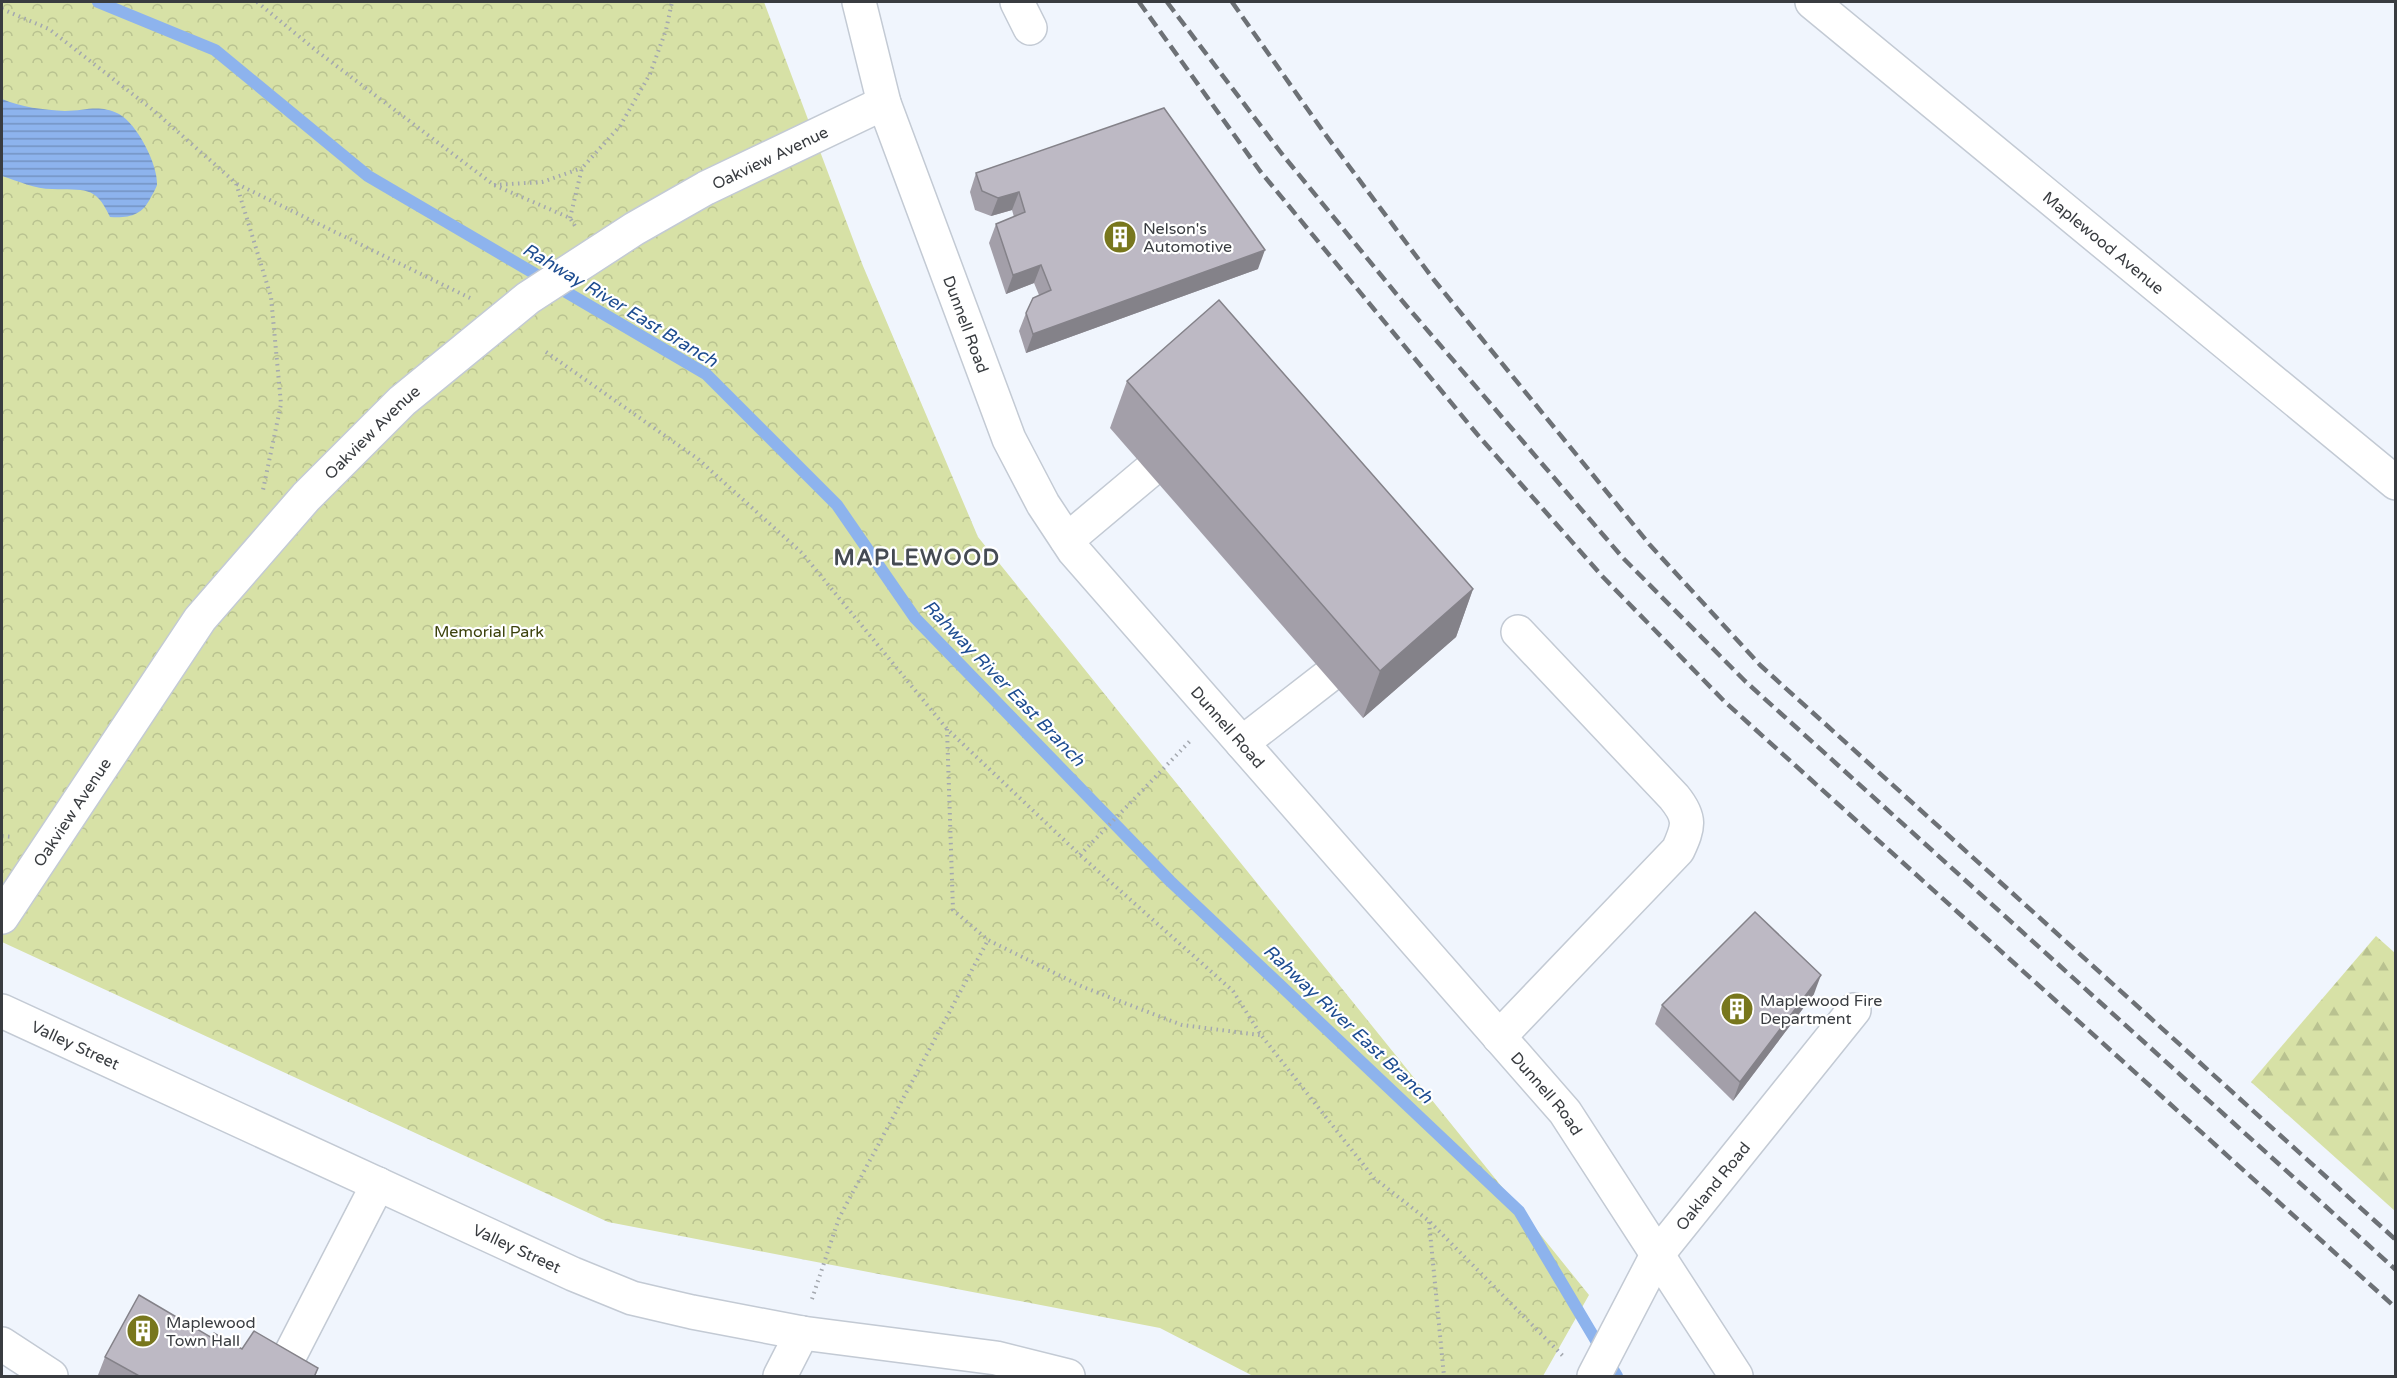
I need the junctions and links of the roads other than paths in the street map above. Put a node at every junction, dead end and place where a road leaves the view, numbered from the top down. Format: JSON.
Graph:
{"nodes":[{"id":1,"x":859,"y":2,"type":"edge"},
{"id":2,"x":1812,"y":2,"type":"edge"},
{"id":3,"x":884,"y":102,"type":"junction"},
{"id":4,"x":1148,"y":472,"type":"dead end"},
{"id":5,"x":2396,"y":483,"type":"edge"},
{"id":6,"x":1067,"y":540,"type":"junction"},
{"id":7,"x":1518,"y":632,"type":"dead end"},
{"id":8,"x":1327,"y":677,"type":"dead end"},
{"id":9,"x":1242,"y":743,"type":"junction"},
{"id":10,"x":2,"y":917,"type":"edge"},
{"id":11,"x":1854,"y":1010,"type":"dead end"},
{"id":12,"x":2,"y":1011,"type":"edge"},
{"id":13,"x":1499,"y":1037,"type":"junction"},
{"id":14,"x":378,"y":1184,"type":"junction"},
{"id":15,"x":1657,"y":1255,"type":"junction"},
{"id":16,"x":802,"y":1333,"type":"junction"},
{"id":17,"x":2,"y":1344,"type":"edge"},
{"id":18,"x":291,"y":1355,"type":"edge"},
{"id":19,"x":1581,"y":1369,"type":"edge"},
{"id":20,"x":51,"y":1377,"type":"edge"},
{"id":21,"x":780,"y":1377,"type":"edge"},
{"id":22,"x":1068,"y":1377,"type":"edge"},
{"id":23,"x":1736,"y":1377,"type":"edge"}],
"edges":[{"from":1,"to":3,"type":"street","name":"Dunnell Road"},
{"from":2,"to":5,"type":"street","name":"Maplewood Avenue"},
{"from":3,"to":6,"type":"street","name":"Dunnell Road"},
{"from":3,"to":10,"type":"street","name":"Oakview Avenue"},
{"from":4,"to":6,"type":"street"},
{"from":6,"to":9,"type":"street","name":"Dunnell Road"},
{"from":7,"to":13,"type":"street"},
{"from":8,"to":9,"type":"street"},
{"from":9,"to":13,"type":"street","name":"Dunnell Road"},
{"from":11,"to":15,"type":"street","name":"Oakland Road"},
{"from":12,"to":14,"type":"street","name":"Valley Street"},
{"from":13,"to":15,"type":"street","name":"Dunnell Road"},
{"from":14,"to":16,"type":"street","name":"Valley Street"},
{"from":14,"to":18,"type":"street"},
{"from":15,"to":19,"type":"street","name":"Oakland Road"},
{"from":15,"to":23,"type":"street","name":"Dunnell Road"},
{"from":16,"to":21,"type":"street"},
{"from":16,"to":22,"type":"street","name":"Valley Street"},
{"from":17,"to":20,"type":"street"}]}
